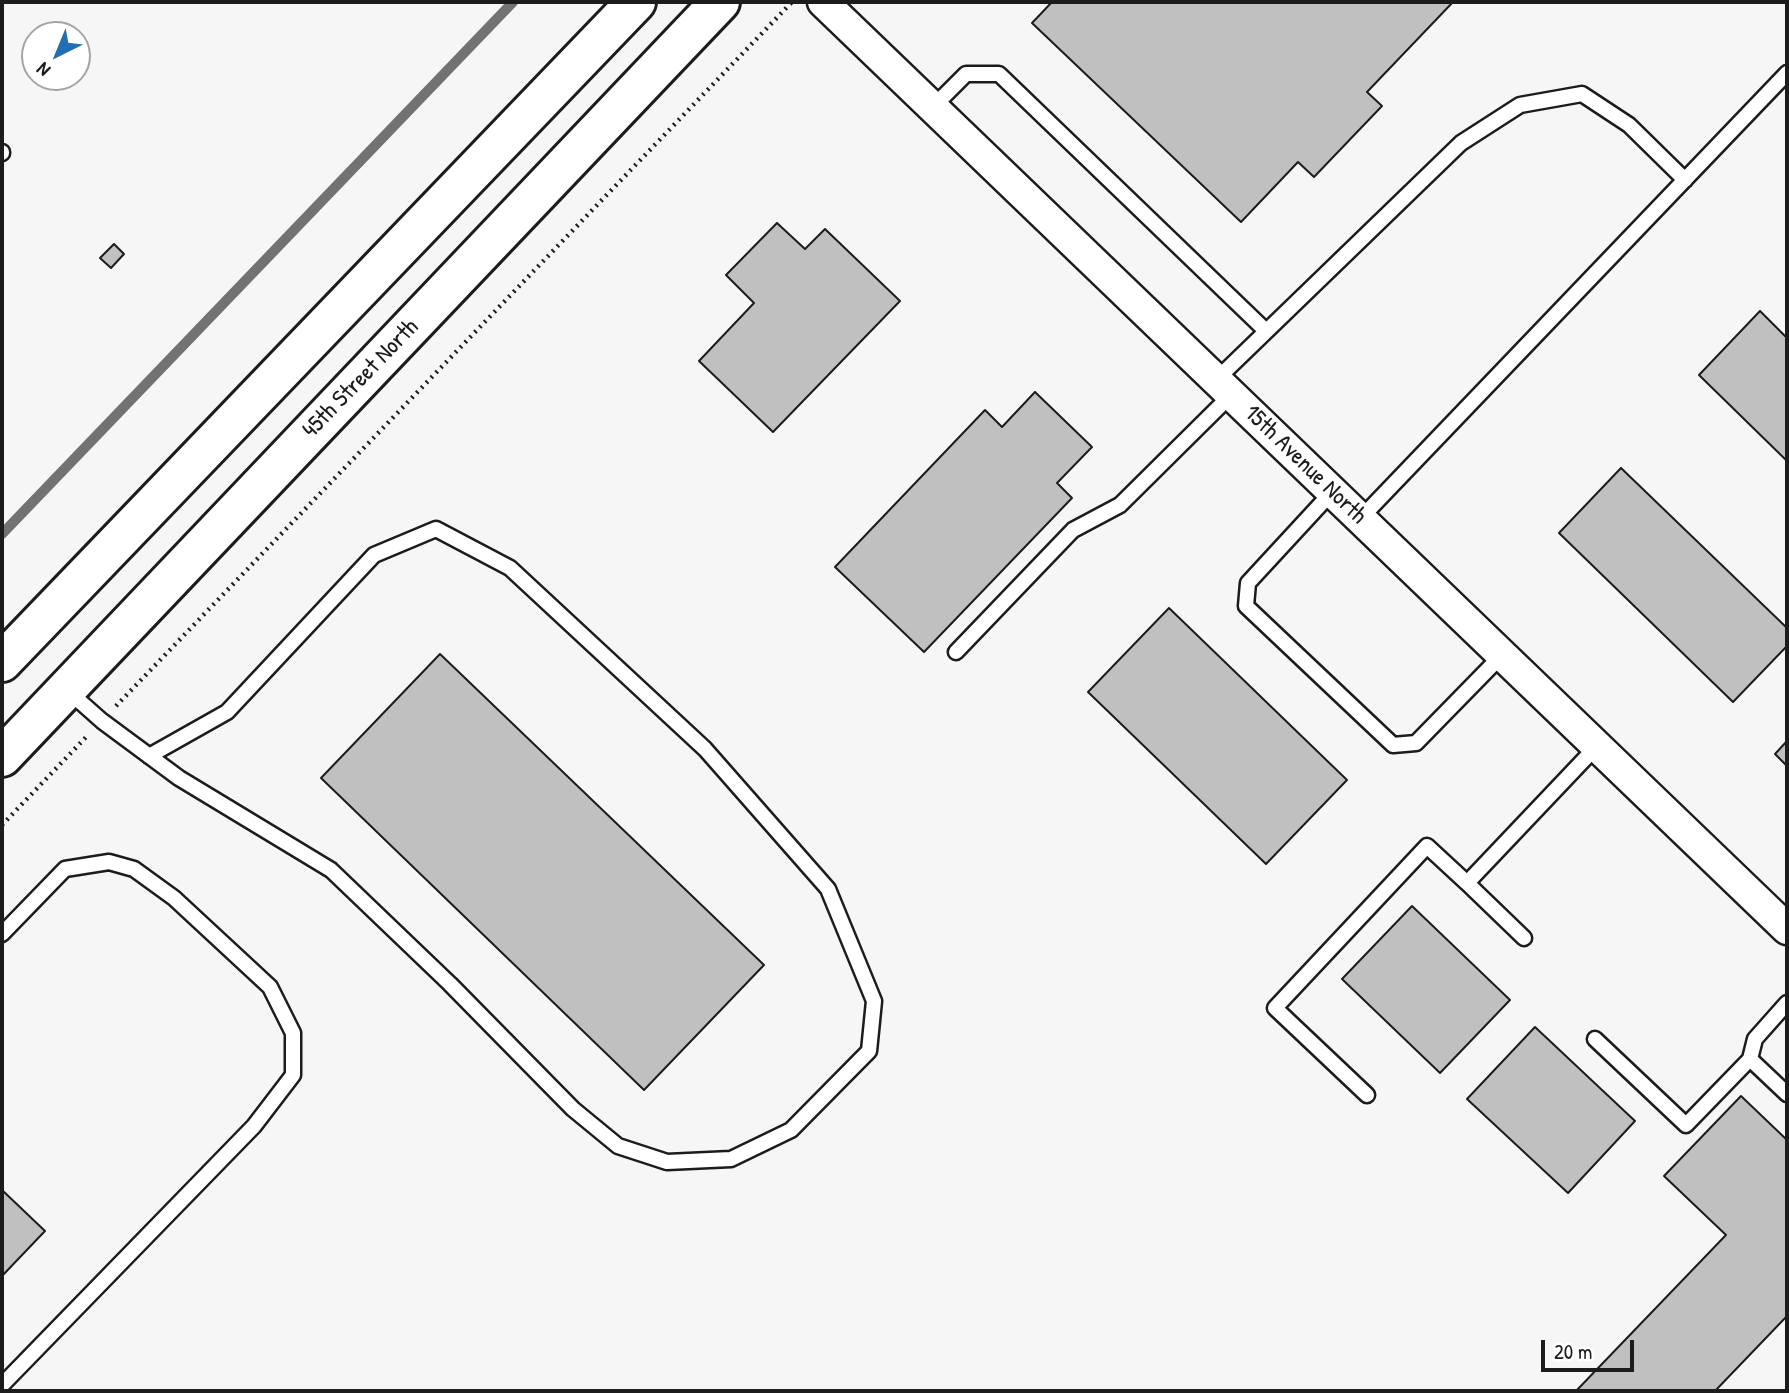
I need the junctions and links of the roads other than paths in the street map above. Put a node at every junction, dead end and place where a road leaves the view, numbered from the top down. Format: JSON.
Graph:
{"nodes":[{"id":1,"x":636,"y":2,"type":"edge"},
{"id":2,"x":720,"y":2,"type":"edge"},
{"id":3,"x":822,"y":2,"type":"edge"},
{"id":4,"x":1787,"y":73,"type":"edge"},
{"id":5,"x":932,"y":107,"type":"junction"},
{"id":6,"x":1685,"y":180,"type":"junction"},
{"id":7,"x":1266,"y":331,"type":"junction"},
{"id":8,"x":1224,"y":387,"type":"junction"},
{"id":9,"x":1332,"y":492,"type":"junction"},
{"id":10,"x":1360,"y":519,"type":"junction"},
{"id":11,"x":956,"y":652,"type":"dead end"},
{"id":12,"x":1502,"y":655,"type":"junction"},
{"id":13,"x":2,"y":662,"type":"edge"},
{"id":14,"x":66,"y":689,"type":"junction"},
{"id":15,"x":1597,"y":746,"type":"junction"},
{"id":16,"x":149,"y":756,"type":"junction"},
{"id":17,"x":2,"y":757,"type":"edge"},
{"id":18,"x":1467,"y":883,"type":"junction"},
{"id":19,"x":1787,"y":929,"type":"edge"},
{"id":20,"x":2,"y":934,"type":"edge"},
{"id":21,"x":1524,"y":938,"type":"dead end"},
{"id":22,"x":1787,"y":1003,"type":"edge"},
{"id":23,"x":1595,"y":1039,"type":"dead end"},
{"id":24,"x":1750,"y":1059,"type":"junction"},
{"id":25,"x":1787,"y":1094,"type":"edge"},
{"id":26,"x":1367,"y":1095,"type":"dead end"},
{"id":27,"x":2,"y":1385,"type":"edge"}],
"edges":[{"from":1,"to":13,"type":"main road"},
{"from":2,"to":14,"type":"main road","name":"45th Street North"},
{"from":3,"to":5,"type":"street","name":"15th Avenue North"},
{"from":4,"to":6,"type":"lane"},
{"from":5,"to":7,"type":"lane"},
{"from":5,"to":8,"type":"street","name":"15th Avenue North"},
{"from":6,"to":7,"type":"lane"},
{"from":6,"to":10,"type":"lane"},
{"from":7,"to":8,"type":"lane"},
{"from":8,"to":9,"type":"street","name":"15th Avenue North"},
{"from":8,"to":11,"type":"lane"},
{"from":9,"to":10,"type":"street","name":"15th Avenue North"},
{"from":9,"to":12,"type":"lane"},
{"from":10,"to":12,"type":"street","name":"15th Avenue North"},
{"from":12,"to":15,"type":"street","name":"15th Avenue North"},
{"from":14,"to":16,"type":"lane"},
{"from":14,"to":17,"type":"main road","name":"45th Street North"},
{"from":15,"to":18,"type":"lane"},
{"from":15,"to":19,"type":"street","name":"15th Avenue North"},
{"from":16,"to":16,"type":"lane"},
{"from":18,"to":21,"type":"lane"},
{"from":18,"to":26,"type":"lane"},
{"from":20,"to":27,"type":"lane"},
{"from":22,"to":24,"type":"lane"},
{"from":23,"to":24,"type":"lane"},
{"from":24,"to":25,"type":"lane"}]}
